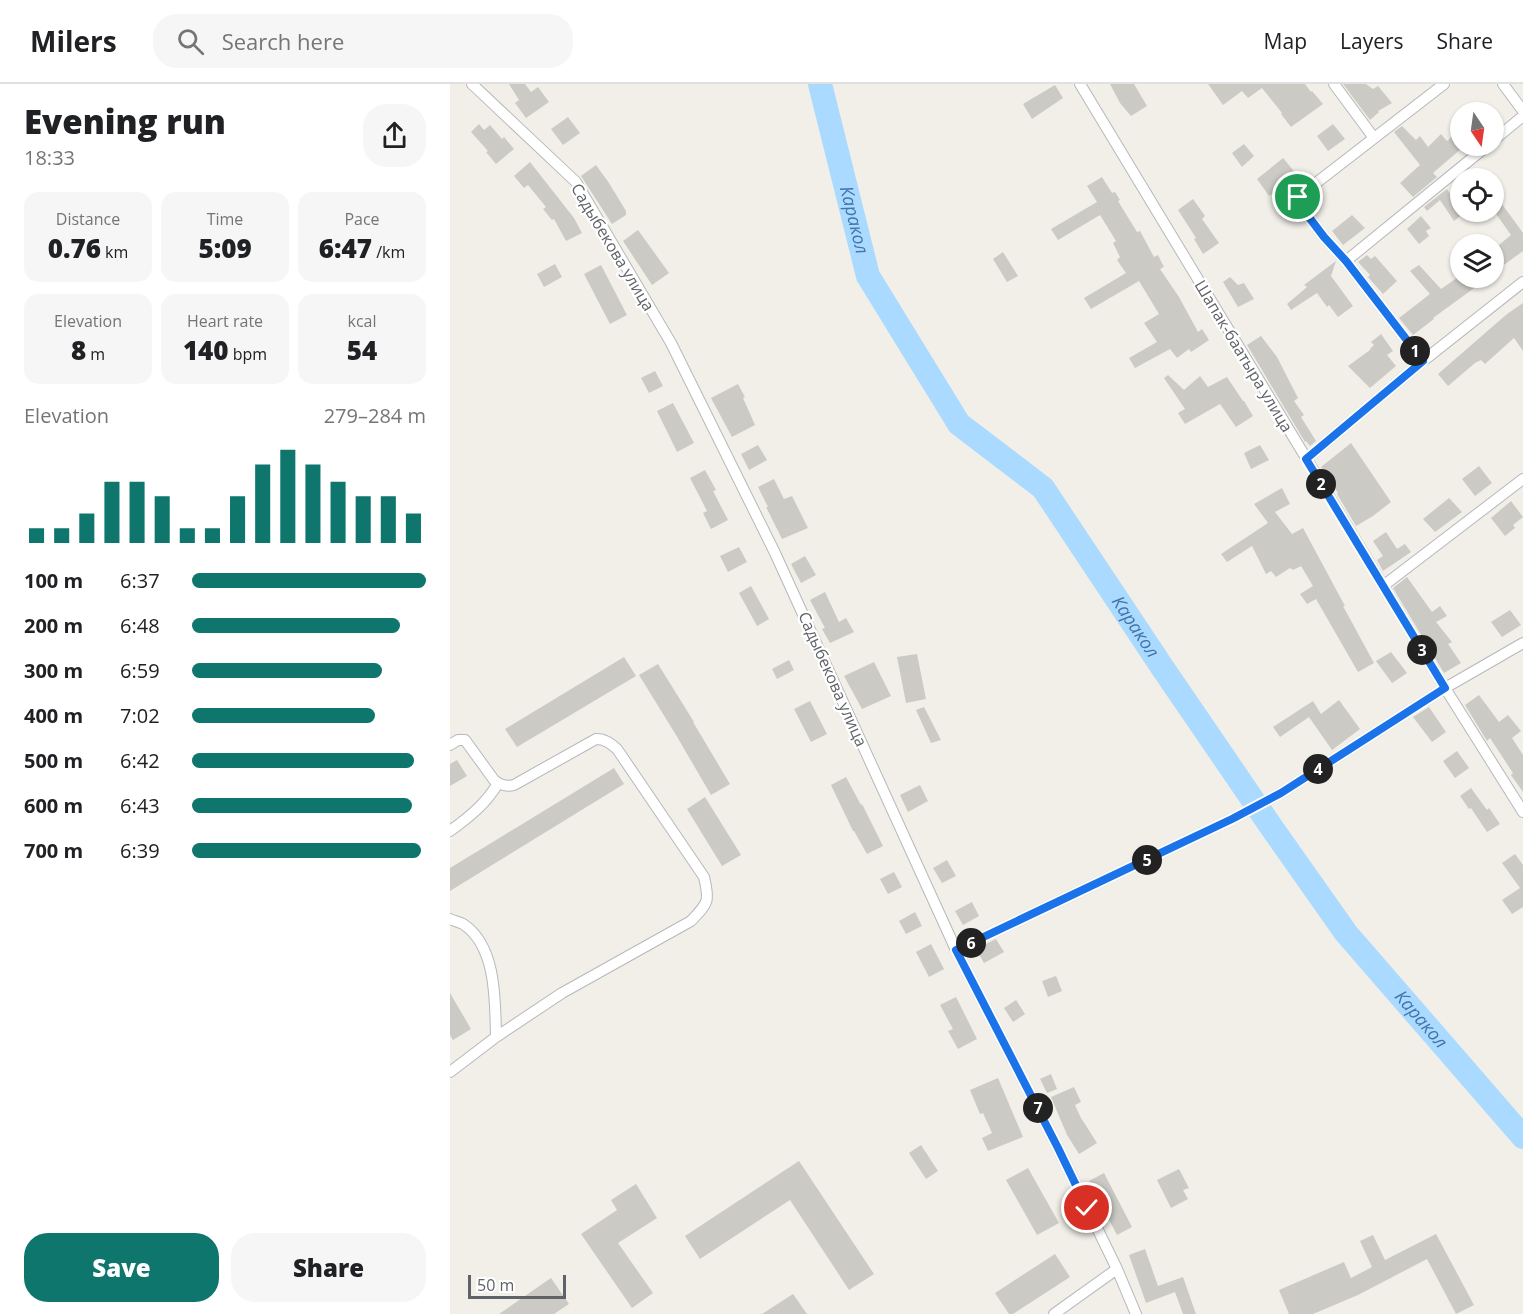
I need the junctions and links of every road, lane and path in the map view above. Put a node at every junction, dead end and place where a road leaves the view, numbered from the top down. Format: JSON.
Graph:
{"nodes":[{"id":1,"x":472,"y":84,"type":"edge"},
{"id":2,"x":1080,"y":84,"type":"edge"},
{"id":3,"x":1334,"y":84,"type":"edge"},
{"id":4,"x":1444,"y":84,"type":"edge"},
{"id":5,"x":1503,"y":84,"type":"edge"},
{"id":6,"x":1523,"y":111,"type":"edge"},
{"id":7,"x":1523,"y":116,"type":"edge"},
{"id":8,"x":1504,"y":132,"type":"edge"},
{"id":9,"x":1374,"y":138,"type":"junction"},
{"id":10,"x":1475,"y":156,"type":"edge"},
{"id":11,"x":1346,"y":261,"type":"junction"},
{"id":12,"x":1523,"y":282,"type":"edge"},
{"id":13,"x":1423,"y":361,"type":"junction"},
{"id":14,"x":1306,"y":459,"type":"junction"},
{"id":15,"x":1523,"y":480,"type":"edge"},
{"id":16,"x":1383,"y":586,"type":"junction"},
{"id":17,"x":1523,"y":643,"type":"edge"},
{"id":18,"x":1445,"y":688,"type":"junction"},
{"id":19,"x":450,"y":746,"type":"edge"},
{"id":20,"x":498,"y":783,"type":"junction"},
{"id":21,"x":1523,"y":812,"type":"edge"},
{"id":22,"x":450,"y":831,"type":"edge"},
{"id":23,"x":450,"y":920,"type":"edge"},
{"id":24,"x":956,"y":950,"type":"junction"},
{"id":25,"x":496,"y":1037,"type":"junction"},
{"id":26,"x":450,"y":1072,"type":"edge"},
{"id":27,"x":1117,"y":1269,"type":"junction"},
{"id":28,"x":1054,"y":1314,"type":"edge"},
{"id":29,"x":1136,"y":1314,"type":"edge"}],
"edges":[{"from":1,"to":24,"type":"street","name":"Садыбекова улица"},
{"from":2,"to":14,"type":"street","name":"Шапак-баатыра улица"},
{"from":3,"to":9,"type":"street"},
{"from":4,"to":9,"type":"street"},
{"from":5,"to":6,"type":"street"},
{"from":7,"to":8,"type":"street"},
{"from":9,"to":11,"type":"street"},
{"from":10,"to":11,"type":"street"},
{"from":11,"to":13,"type":"street"},
{"from":12,"to":13,"type":"street"},
{"from":13,"to":14,"type":"street"},
{"from":14,"to":16,"type":"street","name":"Шапак-баатыра улица"},
{"from":15,"to":16,"type":"street"},
{"from":16,"to":18,"type":"street","name":"Шапак-баатыра улица"},
{"from":17,"to":18,"type":"street"},
{"from":18,"to":21,"type":"street","name":"Шапак-баатыра улица"},
{"from":18,"to":24,"type":"street"},
{"from":19,"to":20,"type":"street"},
{"from":20,"to":22,"type":"street"},
{"from":20,"to":25,"type":"street"},
{"from":23,"to":25,"type":"street"},
{"from":24,"to":27,"type":"street","name":"Садыбекова улица"},
{"from":25,"to":26,"type":"street"},
{"from":27,"to":28,"type":"street"},
{"from":27,"to":29,"type":"street","name":"Садыбекова улица"}]}
